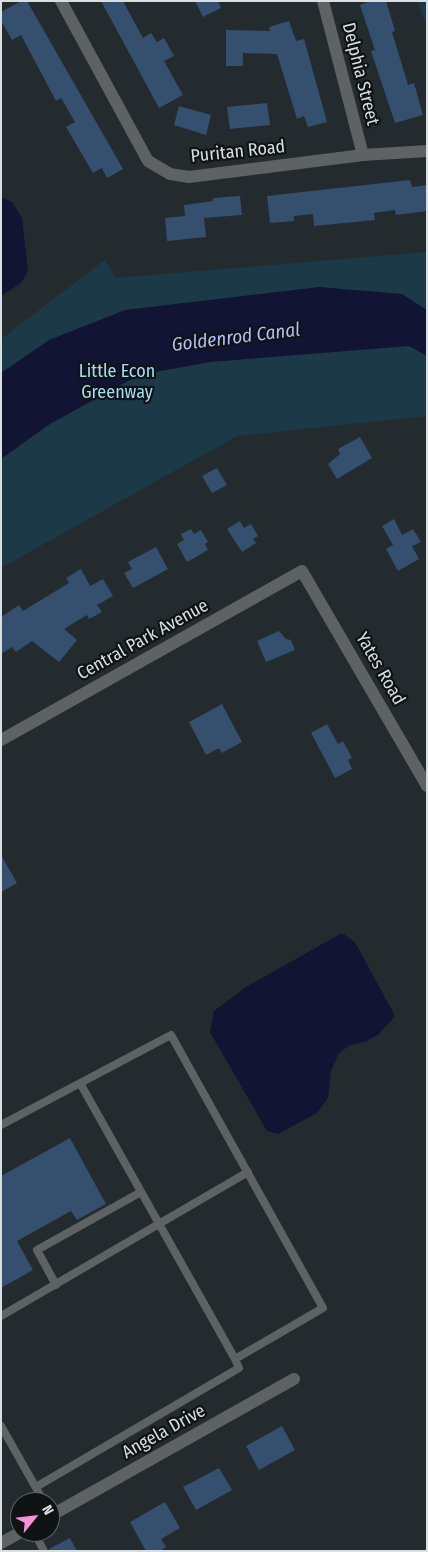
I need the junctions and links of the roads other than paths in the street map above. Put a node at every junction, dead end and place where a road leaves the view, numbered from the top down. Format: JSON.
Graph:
{"nodes":[{"id":1,"x":61,"y":1,"type":"edge"},
{"id":2,"x":323,"y":1,"type":"edge"},
{"id":3,"x":427,"y":151,"type":"edge"},
{"id":4,"x":363,"y":155,"type":"junction"},
{"id":5,"x":302,"y":571,"type":"joint"},
{"id":6,"x":1,"y":740,"type":"edge"},
{"id":7,"x":427,"y":786,"type":"edge"},
{"id":8,"x":80,"y":1084,"type":"junction"},
{"id":9,"x":1,"y":1125,"type":"edge"},
{"id":10,"x":248,"y":1172,"type":"junction"},
{"id":11,"x":141,"y":1192,"type":"junction"},
{"id":12,"x":160,"y":1225,"type":"junction"},
{"id":13,"x":56,"y":1285,"type":"junction"},
{"id":14,"x":1,"y":1316,"type":"edge"},
{"id":15,"x":235,"y":1359,"type":"junction"},
{"id":16,"x":294,"y":1379,"type":"dead end"},
{"id":17,"x":1,"y":1426,"type":"edge"},
{"id":18,"x":36,"y":1487,"type":"junction"},
{"id":19,"x":39,"y":1492,"type":"edge"},
{"id":20,"x":60,"y":1508,"type":"edge"}],
"edges":[{"from":1,"to":4,"type":"street","name":"Puritan Road"},
{"from":2,"to":4,"type":"street","name":"Delphia Street"},
{"from":3,"to":4,"type":"street","name":"Puritan Road"},
{"from":5,"to":6,"type":"street","name":"Central Park Avenue"},
{"from":5,"to":7,"type":"street","name":"Yates Road"},
{"from":8,"to":9,"type":"lane"},
{"from":8,"to":10,"type":"lane"},
{"from":8,"to":11,"type":"lane"},
{"from":10,"to":12,"type":"lane"},
{"from":10,"to":15,"type":"lane"},
{"from":11,"to":12,"type":"lane"},
{"from":11,"to":13,"type":"lane"},
{"from":12,"to":13,"type":"lane"},
{"from":12,"to":15,"type":"lane"},
{"from":13,"to":14,"type":"lane"},
{"from":15,"to":18,"type":"lane"},
{"from":16,"to":20,"type":"street","name":"Angela Drive"},
{"from":17,"to":18,"type":"lane"},
{"from":18,"to":19,"type":"lane"}]}
